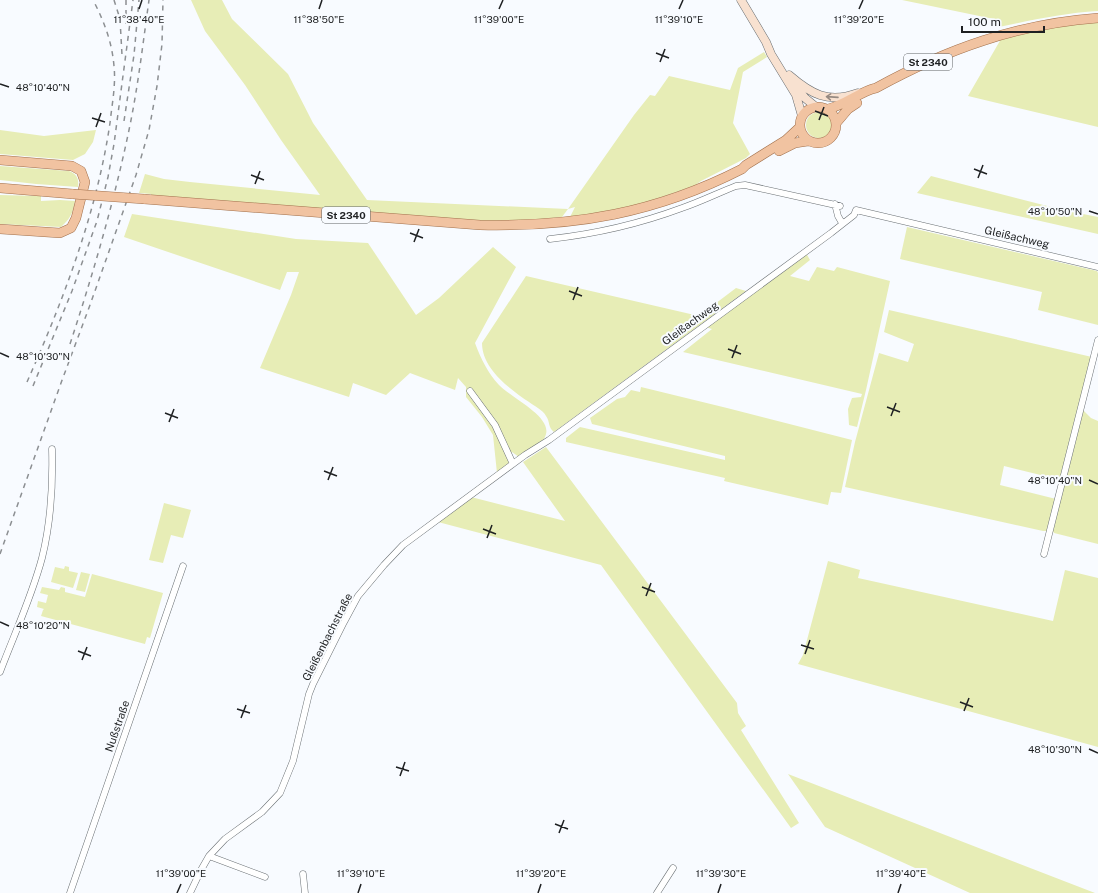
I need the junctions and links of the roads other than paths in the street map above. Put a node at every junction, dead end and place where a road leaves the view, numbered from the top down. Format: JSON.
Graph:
{"nodes":[{"id":1,"x":743,"y":1,"type":"edge"},
{"id":2,"x":1098,"y":18,"type":"edge"},
{"id":3,"x":766,"y":42,"type":"junction"},
{"id":4,"x":789,"y":75,"type":"junction"},
{"id":5,"x":873,"y":89,"type":"junction"},
{"id":6,"x":816,"y":107,"type":"junction"},
{"id":7,"x":828,"y":110,"type":"junction"},
{"id":8,"x":802,"y":116,"type":"junction"},
{"id":9,"x":837,"y":122,"type":"junction"},
{"id":10,"x":800,"y":128,"type":"junction"},
{"id":11,"x":808,"y":141,"type":"junction"},
{"id":12,"x":0,"y":160,"type":"edge"},
{"id":13,"x":742,"y":169,"type":"junction"},
{"id":14,"x":0,"y":188,"type":"edge"},
{"id":15,"x":842,"y":223,"type":"junction"},
{"id":16,"x":0,"y":229,"type":"edge"},
{"id":17,"x":550,"y":239,"type":"dead end"},
{"id":18,"x":1098,"y":266,"type":"edge"},
{"id":19,"x":1098,"y":340,"type":"edge"},
{"id":20,"x":470,"y":391,"type":"dead end"},
{"id":21,"x":549,"y":440,"type":"joint"},
{"id":22,"x":52,"y":449,"type":"dead end"},
{"id":23,"x":513,"y":464,"type":"junction"},
{"id":24,"x":1044,"y":554,"type":"dead end"},
{"id":25,"x":183,"y":566,"type":"dead end"},
{"id":26,"x":0,"y":672,"type":"edge"},
{"id":27,"x":209,"y":856,"type":"junction"},
{"id":28,"x":673,"y":868,"type":"dead end"},
{"id":29,"x":303,"y":874,"type":"dead end"},
{"id":30,"x":265,"y":877,"type":"dead end"},
{"id":31,"x":70,"y":893,"type":"edge"},
{"id":32,"x":190,"y":893,"type":"edge"},
{"id":33,"x":305,"y":893,"type":"edge"},
{"id":34,"x":657,"y":893,"type":"edge"}],
"edges":[{"from":1,"to":3,"type":"street"},
{"from":2,"to":5,"type":"main road","number":"St 2340"},
{"from":3,"to":4,"type":"street"},
{"from":3,"to":8,"type":"street"},
{"from":5,"to":4,"type":"street","one_way":true},
{"from":4,"to":6,"type":"street"},
{"from":5,"to":7,"type":"main road","number":"St 2340"},
{"from":5,"to":9,"type":"main road","number":"St 2340"},
{"from":6,"to":7,"type":"main road"},
{"from":6,"to":8,"type":"main road"},
{"from":7,"to":9,"type":"main road"},
{"from":8,"to":10,"type":"main road"},
{"from":9,"to":11,"type":"main road","number":"St 2340"},
{"from":10,"to":11,"type":"main road"},
{"from":10,"to":13,"type":"main road","number":"St 2340"},
{"from":11,"to":13,"type":"main road","number":"St 2340"},
{"from":12,"to":16,"type":"main road"},
{"from":13,"to":14,"type":"main road","number":"St 2340","bridge":true},
{"from":15,"to":17,"type":"street"},
{"from":15,"to":18,"type":"street","name":"Gleißachweg"},
{"from":15,"to":21,"type":"street","name":"Gleißachweg"},
{"from":19,"to":24,"type":"street"},
{"from":20,"to":23,"type":"street"},
{"from":21,"to":23,"type":"street","name":"Gleißenbachstraße"},
{"from":22,"to":26,"type":"street"},
{"from":23,"to":27,"type":"street","name":"Gleißenbachstraße"},
{"from":25,"to":31,"type":"street","name":"Nußstraße"},
{"from":27,"to":30,"type":"street"},
{"from":27,"to":32,"type":"street","name":"Gleißenbachstraße"},
{"from":28,"to":34,"type":"street"},
{"from":29,"to":33,"type":"street"}]}
